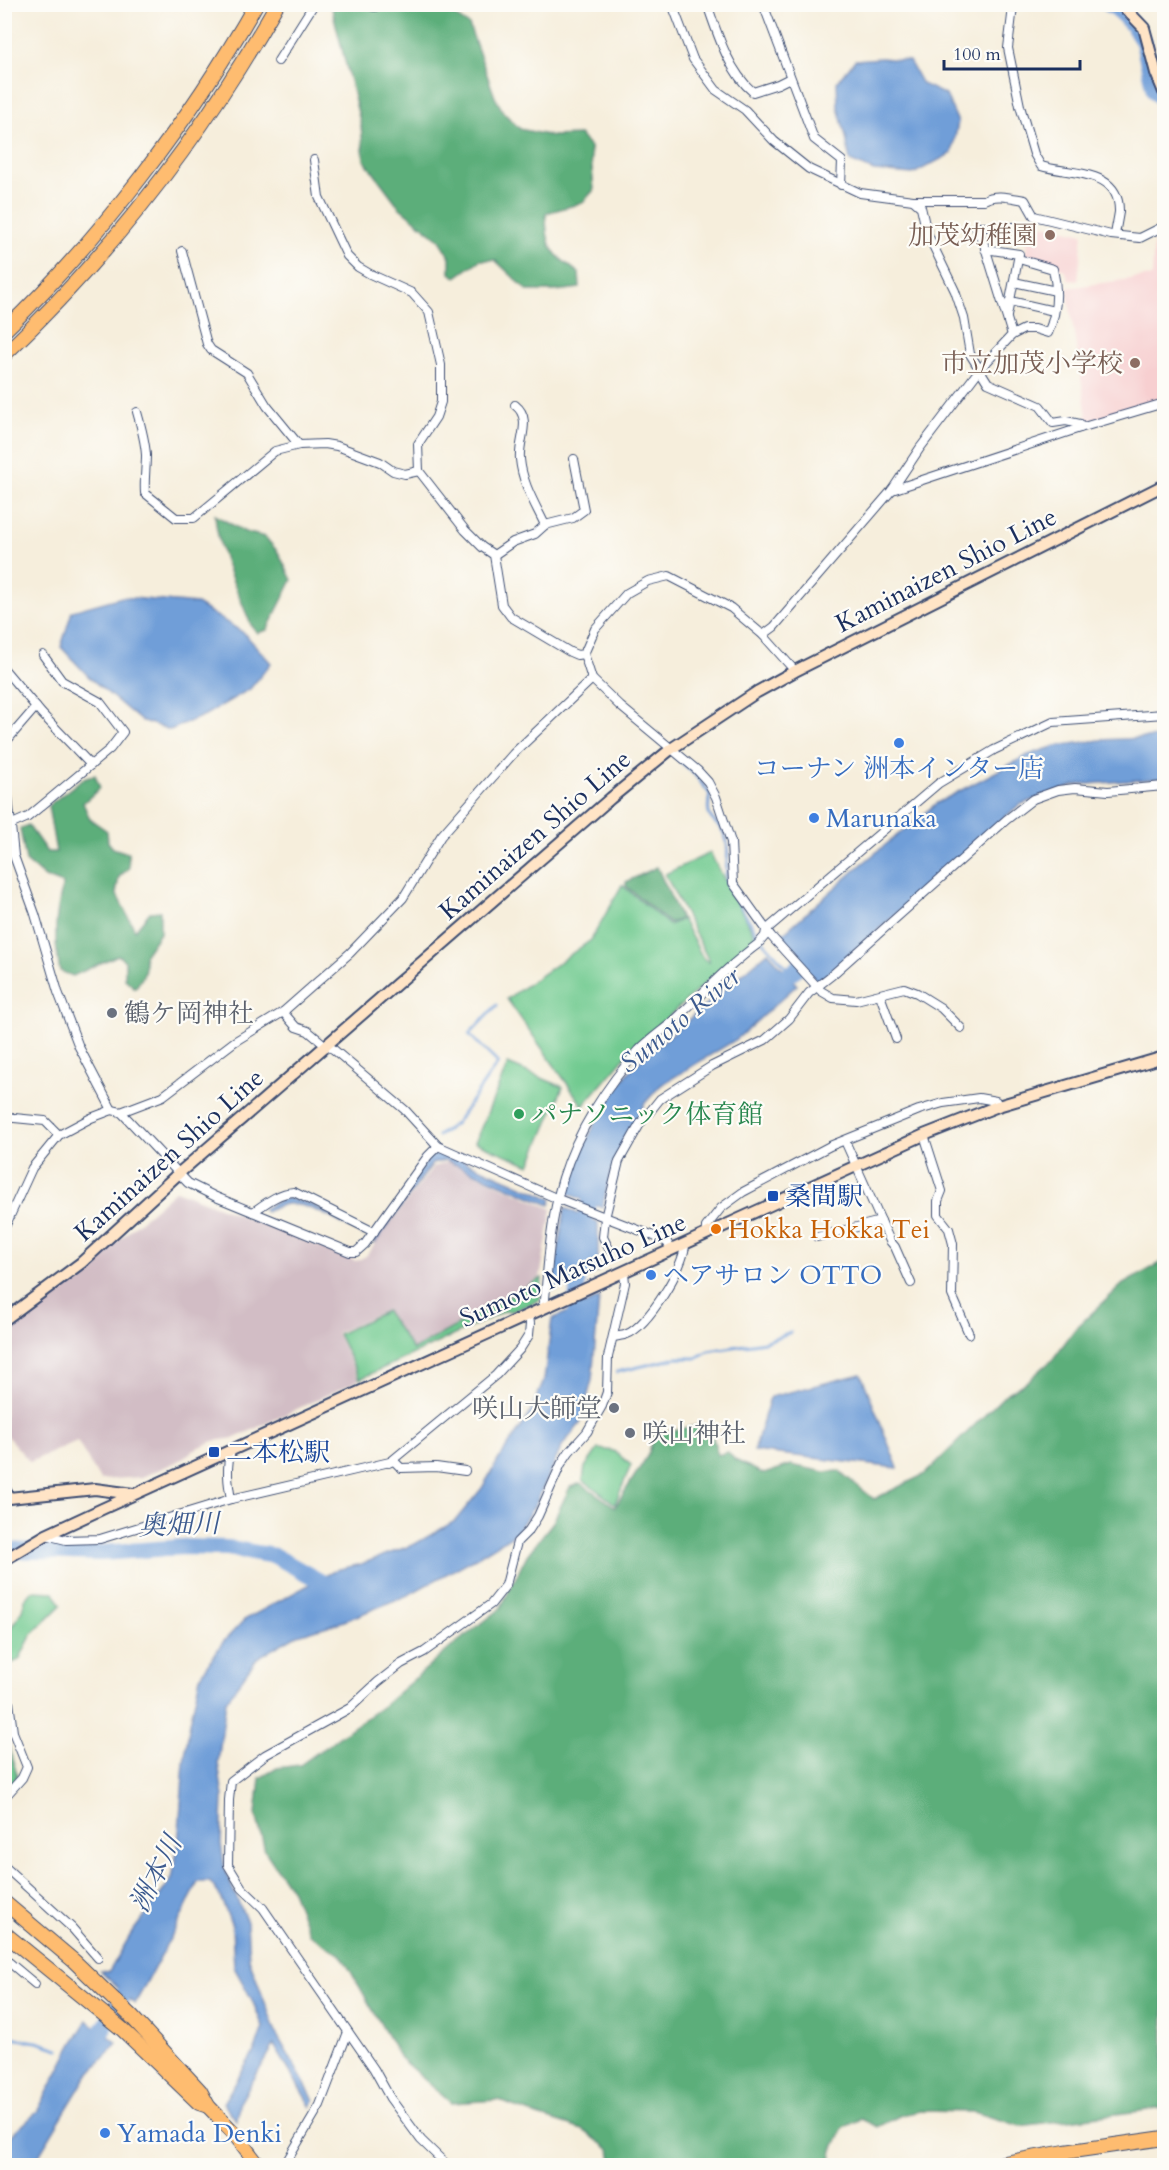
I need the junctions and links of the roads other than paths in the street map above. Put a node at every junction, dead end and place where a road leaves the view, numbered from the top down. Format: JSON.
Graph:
{"nodes":[{"id":1,"x":256,"y":4,"type":"edge"},
{"id":2,"x":277,"y":4,"type":"edge"},
{"id":3,"x":314,"y":4,"type":"edge"},
{"id":4,"x":360,"y":4,"type":"edge"},
{"id":5,"x":376,"y":4,"type":"edge"},
{"id":6,"x":672,"y":4,"type":"edge"},
{"id":7,"x":707,"y":4,"type":"edge"},
{"id":8,"x":763,"y":4,"type":"edge"},
{"id":9,"x":1015,"y":4,"type":"edge"},
{"id":10,"x":1121,"y":4,"type":"edge"},
{"id":11,"x":1131,"y":9,"type":"edge"},
{"id":12,"x":278,"y":61,"type":"dead end"},
{"id":13,"x":790,"y":78,"type":"junction"},
{"id":14,"x":1164,"y":92,"type":"edge"},
{"id":15,"x":314,"y":160,"type":"dead end"},
{"id":16,"x":841,"y":185,"type":"junction"},
{"id":17,"x":913,"y":200,"type":"junction"},
{"id":18,"x":1164,"y":226,"type":"edge"},
{"id":19,"x":1020,"y":227,"type":"dead end"},
{"id":20,"x":1115,"y":235,"type":"junction"},
{"id":21,"x":985,"y":249,"type":"junction"},
{"id":22,"x":182,"y":251,"type":"dead end"},
{"id":23,"x":1019,"y":259,"type":"junction"},
{"id":24,"x":1014,"y":282,"type":"junction"},
{"id":25,"x":1056,"y":291,"type":"junction"},
{"id":26,"x":1010,"y":301,"type":"junction"},
{"id":27,"x":1054,"y":312,"type":"junction"},
{"id":28,"x":1006,"y":318,"type":"junction"},
{"id":29,"x":4,"y":331,"type":"edge"},
{"id":30,"x":1012,"y":335,"type":"junction"},
{"id":31,"x":4,"y":356,"type":"edge"},
{"id":32,"x":980,"y":369,"type":"junction"},
{"id":33,"x":1164,"y":403,"type":"edge"},
{"id":34,"x":515,"y":405,"type":"dead end"},
{"id":35,"x":137,"y":412,"type":"dead end"},
{"id":36,"x":1080,"y":428,"type":"junction"},
{"id":37,"x":299,"y":445,"type":"junction"},
{"id":38,"x":574,"y":459,"type":"dead end"},
{"id":39,"x":418,"y":471,"type":"junction"},
{"id":40,"x":1164,"y":485,"type":"edge"},
{"id":41,"x":892,"y":490,"type":"junction"},
{"id":42,"x":545,"y":525,"type":"junction"},
{"id":43,"x":494,"y":555,"type":"junction"},
{"id":44,"x":764,"y":635,"type":"junction"},
{"id":45,"x":584,"y":654,"type":"junction"},
{"id":46,"x":43,"y":655,"type":"dead end"},
{"id":47,"x":4,"y":669,"type":"edge"},
{"id":48,"x":795,"y":671,"type":"junction"},
{"id":49,"x":592,"y":680,"type":"junction"},
{"id":50,"x":36,"y":707,"type":"junction"},
{"id":51,"x":1164,"y":714,"type":"edge"},
{"id":52,"x":4,"y":744,"type":"edge"},
{"id":53,"x":671,"y":749,"type":"junction"},
{"id":54,"x":91,"y":765,"type":"junction"},
{"id":55,"x":1164,"y":786,"type":"edge"},
{"id":56,"x":4,"y":790,"type":"edge"},
{"id":57,"x":10,"y":825,"type":"junction"},
{"id":58,"x":767,"y":934,"type":"junction"},
{"id":59,"x":816,"y":986,"type":"junction"},
{"id":60,"x":880,"y":994,"type":"junction"},
{"id":61,"x":283,"y":1012,"type":"junction"},
{"id":62,"x":960,"y":1029,"type":"dead end"},
{"id":63,"x":896,"y":1039,"type":"dead end"},
{"id":64,"x":326,"y":1046,"type":"junction"},
{"id":65,"x":1164,"y":1057,"type":"edge"},
{"id":66,"x":998,"y":1106,"type":"junction"},
{"id":67,"x":117,"y":1111,"type":"junction"},
{"id":68,"x":4,"y":1117,"type":"edge"},
{"id":69,"x":59,"y":1135,"type":"junction"},
{"id":70,"x":924,"y":1135,"type":"junction"},
{"id":71,"x":845,"y":1141,"type":"junction"},
{"id":72,"x":438,"y":1146,"type":"junction"},
{"id":73,"x":857,"y":1166,"type":"junction"},
{"id":74,"x":178,"y":1174,"type":"junction"},
{"id":75,"x":560,"y":1199,"type":"junction"},
{"id":76,"x":253,"y":1212,"type":"junction"},
{"id":77,"x":604,"y":1217,"type":"junction"},
{"id":78,"x":881,"y":1221,"type":"junction"},
{"id":79,"x":4,"y":1229,"type":"edge"},
{"id":80,"x":374,"y":1232,"type":"junction"},
{"id":81,"x":709,"y":1233,"type":"junction"},
{"id":82,"x":817,"y":1237,"type":"dead end"},
{"id":83,"x":686,"y":1244,"type":"junction"},
{"id":84,"x":609,"y":1248,"type":"dead end"},
{"id":85,"x":671,"y":1251,"type":"junction"},
{"id":86,"x":619,"y":1274,"type":"junction"},
{"id":87,"x":911,"y":1283,"type":"dead end"},
{"id":88,"x":545,"y":1304,"type":"junction"},
{"id":89,"x":529,"y":1315,"type":"junction"},
{"id":90,"x":4,"y":1320,"type":"edge"},
{"id":91,"x":969,"y":1334,"type":"dead end"},
{"id":92,"x":613,"y":1337,"type":"junction"},
{"id":93,"x":231,"y":1451,"type":"junction"},
{"id":94,"x":389,"y":1463,"type":"junction"},
{"id":95,"x":465,"y":1471,"type":"dead end"},
{"id":96,"x":134,"y":1494,"type":"junction"},
{"id":97,"x":6,"y":1495,"type":"edge"},
{"id":98,"x":231,"y":1499,"type":"junction"},
{"id":99,"x":46,"y":1535,"type":"junction"},
{"id":100,"x":4,"y":1560,"type":"edge"},
{"id":101,"x":4,"y":1697,"type":"edge"},
{"id":102,"x":4,"y":1798,"type":"edge"},
{"id":103,"x":4,"y":1866,"type":"edge"},
{"id":104,"x":4,"y":1902,"type":"edge"},
{"id":105,"x":4,"y":1933,"type":"edge"},
{"id":106,"x":4,"y":1958,"type":"edge"},
{"id":107,"x":98,"y":1958,"type":"dead end"},
{"id":108,"x":35,"y":1984,"type":"dead end"},
{"id":109,"x":348,"y":2032,"type":"junction"},
{"id":110,"x":208,"y":2106,"type":"junction"},
{"id":111,"x":1164,"y":2138,"type":"edge"},
{"id":112,"x":259,"y":2166,"type":"edge"},
{"id":113,"x":284,"y":2166,"type":"edge"},
{"id":114,"x":448,"y":2166,"type":"edge"},
{"id":115,"x":988,"y":2166,"type":"edge"}],
"edges":[{"from":1,"to":29,"type":"highway"},
{"from":2,"to":31,"type":"highway"},
{"from":3,"to":12,"type":"street"},
{"from":4,"to":5,"type":"street"},
{"from":6,"to":16,"type":"street"},
{"from":7,"to":13,"type":"street"},
{"from":8,"to":13,"type":"street"},
{"from":9,"to":20,"type":"street"},
{"from":10,"to":11,"type":"main road"},
{"from":11,"to":14,"type":"main road"},
{"from":13,"to":16,"type":"street"},
{"from":15,"to":39,"type":"street"},
{"from":16,"to":17,"type":"street"},
{"from":17,"to":20,"type":"street"},
{"from":17,"to":32,"type":"street"},
{"from":18,"to":20,"type":"street"},
{"from":19,"to":21,"type":"street"},
{"from":21,"to":23,"type":"street"},
{"from":21,"to":28,"type":"street"},
{"from":22,"to":37,"type":"street"},
{"from":23,"to":24,"type":"street"},
{"from":23,"to":25,"type":"street"},
{"from":24,"to":25,"type":"street"},
{"from":24,"to":26,"type":"street"},
{"from":25,"to":27,"type":"street"},
{"from":26,"to":27,"type":"street"},
{"from":26,"to":28,"type":"street"},
{"from":27,"to":30,"type":"street"},
{"from":28,"to":30,"type":"street"},
{"from":30,"to":32,"type":"street"},
{"from":32,"to":36,"type":"street"},
{"from":32,"to":41,"type":"street"},
{"from":33,"to":36,"type":"street"},
{"from":34,"to":42,"type":"street"},
{"from":35,"to":37,"type":"street"},
{"from":36,"to":41,"type":"street"},
{"from":37,"to":39,"type":"street"},
{"from":38,"to":42,"type":"street"},
{"from":39,"to":43,"type":"street"},
{"from":40,"to":48,"type":"main road","name":"Kaminaizen Shio Line"},
{"from":41,"to":44,"type":"street"},
{"from":42,"to":43,"type":"street"},
{"from":43,"to":45,"type":"street"},
{"from":44,"to":45,"type":"street"},
{"from":44,"to":48,"type":"street"},
{"from":45,"to":49,"type":"street"},
{"from":46,"to":54,"type":"street"},
{"from":47,"to":50,"type":"street"},
{"from":48,"to":53,"type":"main road","name":"Kaminaizen Shio Line"},
{"from":49,"to":53,"type":"street"},
{"from":49,"to":61,"type":"street"},
{"from":50,"to":52,"type":"street"},
{"from":50,"to":54,"type":"street"},
{"from":51,"to":58,"type":"street"},
{"from":53,"to":58,"type":"street"},
{"from":53,"to":64,"type":"main road","name":"Kaminaizen Shio Line"},
{"from":54,"to":57,"type":"street"},
{"from":55,"to":59,"type":"street"},
{"from":56,"to":57,"type":"street"},
{"from":57,"to":67,"type":"street"},
{"from":58,"to":59,"type":"street"},
{"from":58,"to":75,"type":"street"},
{"from":59,"to":60,"type":"street"},
{"from":59,"to":77,"type":"street"},
{"from":60,"to":62,"type":"street"},
{"from":60,"to":63,"type":"street"},
{"from":61,"to":64,"type":"street"},
{"from":61,"to":67,"type":"street"},
{"from":64,"to":72,"type":"street"},
{"from":64,"to":74,"type":"main road","name":"Kaminaizen Shio Line"},
{"from":65,"to":66,"type":"main road","name":"Sumoto Matsuho Line"},
{"from":66,"to":70,"type":"main road","name":"Sumoto Matsuho Line"},
{"from":66,"to":71,"type":"street"},
{"from":67,"to":69,"type":"street"},
{"from":67,"to":74,"type":"street"},
{"from":68,"to":69,"type":"street"},
{"from":69,"to":79,"type":"street"},
{"from":70,"to":73,"type":"main road","name":"Sumoto Matsuho Line"},
{"from":70,"to":91,"type":"street"},
{"from":71,"to":73,"type":"street"},
{"from":71,"to":81,"type":"street"},
{"from":72,"to":75,"type":"street"},
{"from":72,"to":80,"type":"street"},
{"from":73,"to":78,"type":"street"},
{"from":73,"to":81,"type":"main road","name":"Sumoto Matsuho Line"},
{"from":74,"to":76,"type":"street"},
{"from":74,"to":90,"type":"main road","name":"Kaminaizen Shio Line"},
{"from":75,"to":77,"type":"street"},
{"from":75,"to":88,"type":"street"},
{"from":76,"to":80,"type":"street"},
{"from":76,"to":80,"type":"street"},
{"from":77,"to":84,"type":"street"},
{"from":77,"to":85,"type":"street"},
{"from":78,"to":82,"type":"street"},
{"from":78,"to":87,"type":"street"},
{"from":81,"to":83,"type":"main road","name":"Sumoto Matsuho Line"},
{"from":83,"to":85,"type":"main road","name":"Sumoto Matsuho Line"},
{"from":83,"to":92,"type":"street"},
{"from":85,"to":86,"type":"main road","name":"Sumoto Matsuho Line"},
{"from":86,"to":88,"type":"main road","name":"Sumoto Matsuho Line"},
{"from":86,"to":92,"type":"street"},
{"from":88,"to":89,"type":"main road","name":"Sumoto Matsuho Line"},
{"from":89,"to":93,"type":"main road","name":"Sumoto Matsuho Line"},
{"from":89,"to":94,"type":"street"},
{"from":92,"to":109,"type":"street"},
{"from":93,"to":96,"type":"main road","name":"Sumoto Matsuho Line"},
{"from":93,"to":98,"type":"street"},
{"from":94,"to":95,"type":"street"},
{"from":94,"to":98,"type":"street"},
{"from":96,"to":97,"type":"main road"},
{"from":96,"to":99,"type":"main road","name":"Sumoto Matsuho Line"},
{"from":98,"to":99,"type":"street"},
{"from":99,"to":100,"type":"main road","name":"Sumoto Matsuho Line"},
{"from":101,"to":102,"type":"street"},
{"from":103,"to":107,"type":"street"},
{"from":104,"to":110,"type":"highway"},
{"from":105,"to":110,"type":"highway"},
{"from":106,"to":108,"type":"street"},
{"from":109,"to":113,"type":"street"},
{"from":109,"to":114,"type":"street"},
{"from":110,"to":112,"type":"highway"},
{"from":111,"to":115,"type":"highway"}]}
